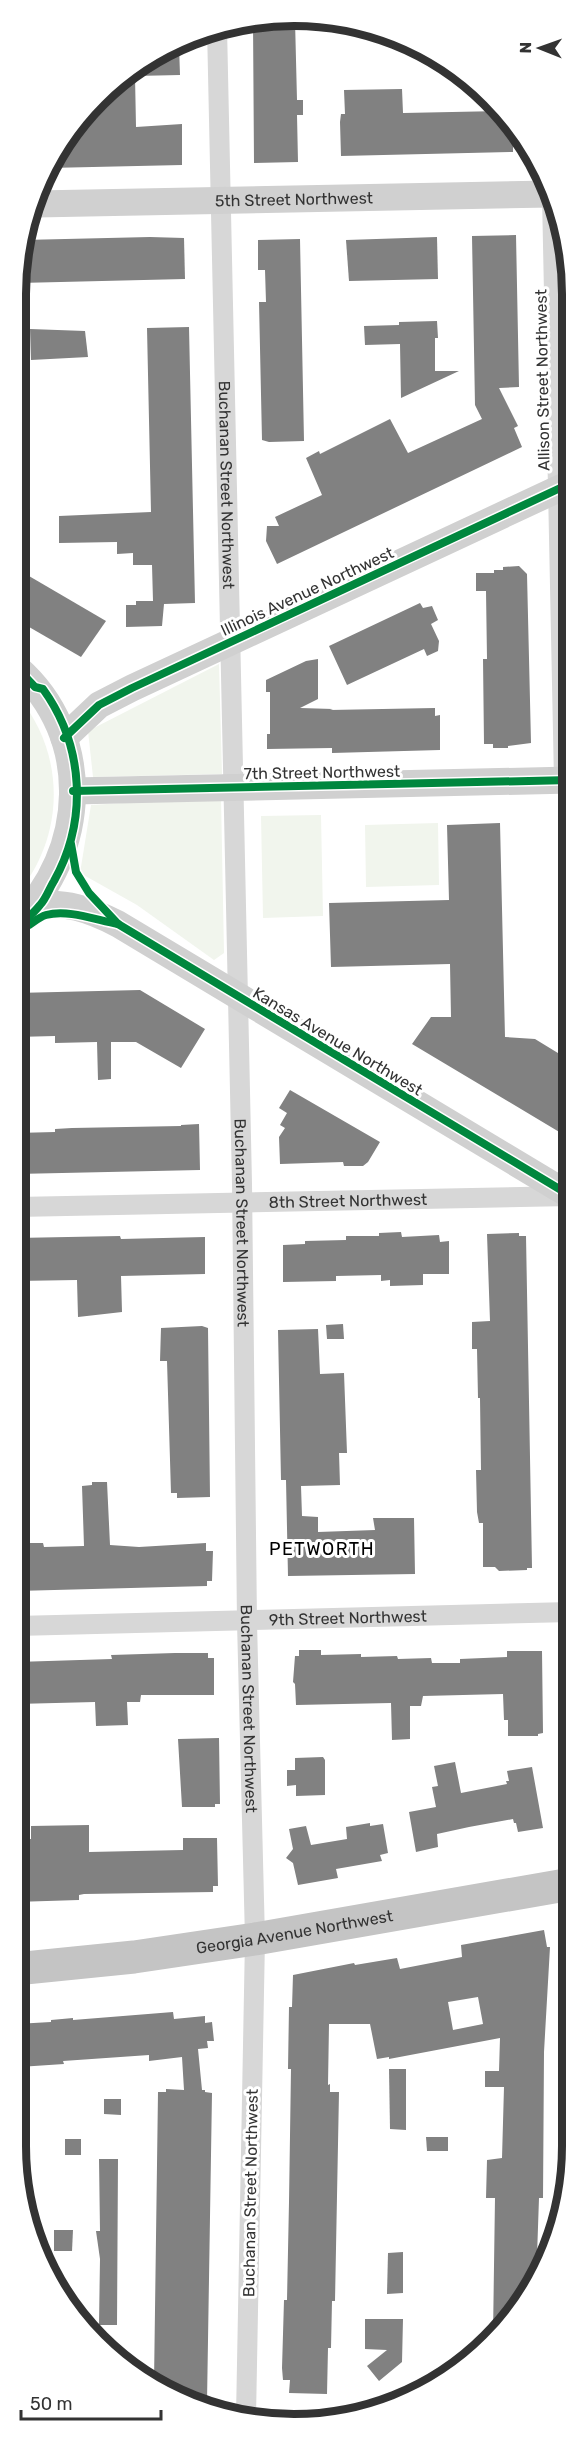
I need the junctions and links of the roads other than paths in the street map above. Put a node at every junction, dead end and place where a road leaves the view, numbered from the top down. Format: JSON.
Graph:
{"nodes":[{"id":1,"x":217,"y":37,"type":"edge"},
{"id":2,"x":543,"y":195,"type":"edge"},
{"id":3,"x":221,"y":200,"type":"junction"},
{"id":4,"x":41,"y":204,"type":"edge"},
{"id":5,"x":553,"y":226,"type":"edge"},
{"id":6,"x":562,"y":438,"type":"edge"},
{"id":7,"x":562,"y":487,"type":"edge"},
{"id":8,"x":230,"y":642,"type":"junction"},
{"id":9,"x":26,"y":676,"type":"edge"},
{"id":10,"x":47,"y":704,"type":"junction"},
{"id":11,"x":99,"y":705,"type":"junction"},
{"id":12,"x":64,"y":738,"type":"junction"},
{"id":13,"x":562,"y":781,"type":"edge"},
{"id":14,"x":233,"y":788,"type":"junction"},
{"id":15,"x":73,"y":791,"type":"junction"},
{"id":16,"x":61,"y":857,"type":"junction"},
{"id":17,"x":92,"y":910,"type":"junction"},
{"id":18,"x":26,"y":911,"type":"edge"},
{"id":19,"x":26,"y":914,"type":"edge"},
{"id":20,"x":238,"y":997,"type":"junction"},
{"id":21,"x":562,"y":1195,"type":"edge"},
{"id":22,"x":562,"y":1200,"type":"edge"},
{"id":23,"x":243,"y":1202,"type":"junction"},
{"id":24,"x":26,"y":1207,"type":"edge"},
{"id":25,"x":562,"y":1612,"type":"edge"},
{"id":26,"x":247,"y":1622,"type":"junction"},
{"id":27,"x":26,"y":1626,"type":"edge"},
{"id":28,"x":562,"y":1886,"type":"edge"},
{"id":29,"x":255,"y":1939,"type":"junction"},
{"id":30,"x":26,"y":1968,"type":"edge"},
{"id":31,"x":246,"y":2410,"type":"edge"}],
"edges":[{"from":1,"to":3,"type":"street","name":"Buchanan Street Northwest"},
{"from":2,"to":3,"type":"street","name":"5th Street Northwest"},
{"from":3,"to":4,"type":"street","name":"5th Street Northwest"},
{"from":3,"to":8,"type":"street","name":"Buchanan Street Northwest"},
{"from":5,"to":6,"type":"street","name":"Allison Street Northwest"},
{"from":7,"to":8,"type":"street","name":"Illinois Avenue Northwest"},
{"from":8,"to":11,"type":"street","name":"Illinois Avenue Northwest"},
{"from":8,"to":14,"type":"street","name":"Buchanan Street Northwest"},
{"from":9,"to":10,"type":"street"},
{"from":10,"to":11,"type":"street","name":"Illinois Avenue Northwest"},
{"from":10,"to":12,"type":"street"},
{"from":11,"to":12,"type":"street","name":"Illinois Avenue Northwest"},
{"from":12,"to":15,"type":"street"},
{"from":13,"to":14,"type":"street","name":"7th Street Northwest"},
{"from":14,"to":15,"type":"street","name":"7th Street Northwest"},
{"from":14,"to":20,"type":"street","name":"Buchanan Street Northwest"},
{"from":15,"to":16,"type":"street"},
{"from":16,"to":17,"type":"street","name":"Kansas Avenue Northwest"},
{"from":16,"to":18,"type":"street"},
{"from":17,"to":19,"type":"street","name":"Kansas Avenue Northwest"},
{"from":17,"to":20,"type":"street","name":"Kansas Avenue Northwest"},
{"from":20,"to":21,"type":"street","name":"Kansas Avenue Northwest"},
{"from":20,"to":23,"type":"street","name":"Buchanan Street Northwest"},
{"from":22,"to":23,"type":"street","name":"8th Street Northwest"},
{"from":23,"to":24,"type":"street","name":"8th Street Northwest"},
{"from":23,"to":26,"type":"street","name":"Buchanan Street Northwest"},
{"from":25,"to":26,"type":"street","name":"9th Street Northwest"},
{"from":26,"to":27,"type":"street","name":"9th Street Northwest"},
{"from":26,"to":29,"type":"street","name":"Buchanan Street Northwest"},
{"from":28,"to":29,"type":"highway","name":"Georgia Avenue Northwest"},
{"from":29,"to":30,"type":"highway","name":"Georgia Avenue Northwest"},
{"from":29,"to":31,"type":"street","name":"Buchanan Street Northwest"}]}
